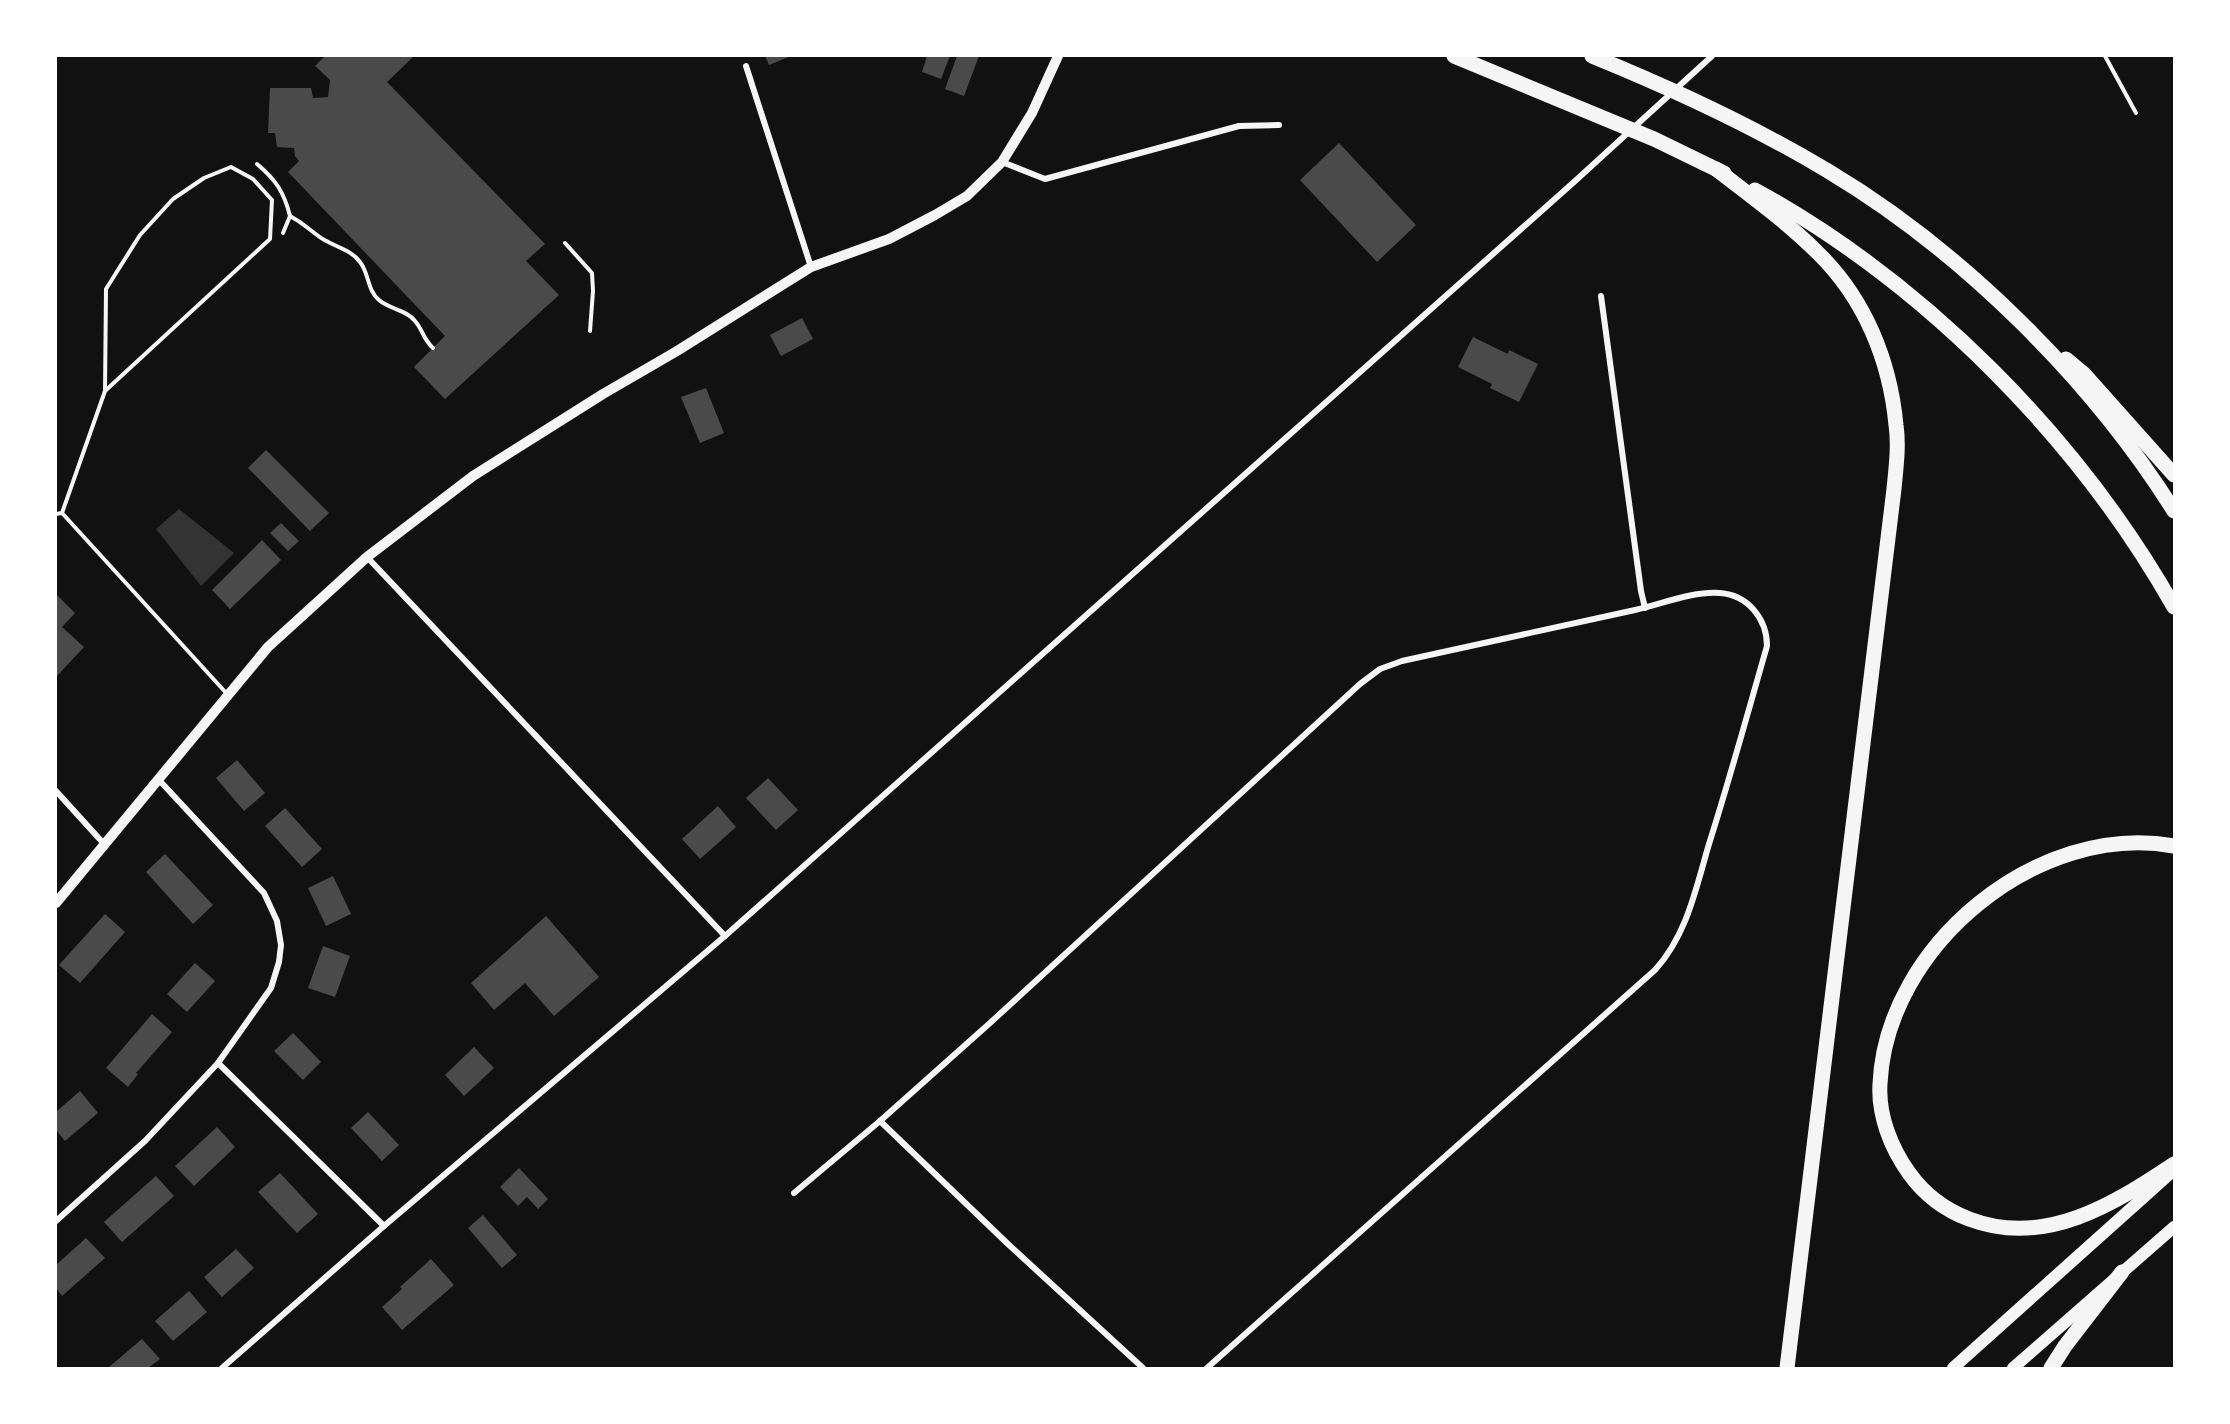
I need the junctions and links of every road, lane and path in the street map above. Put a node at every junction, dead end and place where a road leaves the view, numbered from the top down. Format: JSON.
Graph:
{"nodes":[{"id":1,"x":1058,"y":56,"type":"edge"},
{"id":2,"x":1454,"y":56,"type":"edge"},
{"id":3,"x":1592,"y":56,"type":"edge"},
{"id":4,"x":1712,"y":56,"type":"edge"},
{"id":5,"x":2105,"y":56,"type":"edge"},
{"id":6,"x":746,"y":66,"type":"dead end"},
{"id":7,"x":2136,"y":113,"type":"dead end"},
{"id":8,"x":1279,"y":125,"type":"dead end"},
{"id":9,"x":1002,"y":162,"type":"junction"},
{"id":10,"x":1716,"y":169,"type":"junction"},
{"id":11,"x":281,"y":238,"type":"dead end"},
{"id":12,"x":565,"y":243,"type":"dead end"},
{"id":13,"x":811,"y":267,"type":"junction"},
{"id":14,"x":1601,"y":296,"type":"dead end"},
{"id":15,"x":2022,"y":323,"type":"junction"},
{"id":16,"x":590,"y":331,"type":"dead end"},
{"id":17,"x":433,"y":348,"type":"dead end"},
{"id":18,"x":105,"y":391,"type":"junction"},
{"id":19,"x":2175,"y":475,"type":"edge"},
{"id":20,"x":2175,"y":511,"type":"edge"},
{"id":21,"x":62,"y":513,"type":"junction"},
{"id":22,"x":56,"y":514,"type":"edge"},
{"id":23,"x":367,"y":556,"type":"junction"},
{"id":24,"x":2175,"y":607,"type":"edge"},
{"id":25,"x":1645,"y":608,"type":"junction"},
{"id":26,"x":228,"y":696,"type":"junction"},
{"id":27,"x":159,"y":780,"type":"junction"},
{"id":28,"x":56,"y":791,"type":"edge"},
{"id":29,"x":105,"y":845,"type":"junction"},
{"id":30,"x":2175,"y":846,"type":"edge"},
{"id":31,"x":56,"y":903,"type":"edge"},
{"id":32,"x":725,"y":936,"type":"junction"},
{"id":33,"x":218,"y":1064,"type":"junction"},
{"id":34,"x":880,"y":1121,"type":"junction"},
{"id":35,"x":2175,"y":1164,"type":"edge"},
{"id":36,"x":2175,"y":1170,"type":"edge"},
{"id":37,"x":794,"y":1193,"type":"dead end"},
{"id":38,"x":56,"y":1221,"type":"edge"},
{"id":39,"x":384,"y":1226,"type":"junction"},
{"id":40,"x":2175,"y":1227,"type":"edge"},
{"id":41,"x":2122,"y":1272,"type":"junction"},
{"id":42,"x":222,"y":1368,"type":"edge"},
{"id":43,"x":1143,"y":1368,"type":"edge"},
{"id":44,"x":1207,"y":1368,"type":"edge"},
{"id":45,"x":1787,"y":1368,"type":"edge"},
{"id":46,"x":1953,"y":1368,"type":"edge"},
{"id":47,"x":2013,"y":1368,"type":"edge"},
{"id":48,"x":2051,"y":1368,"type":"edge"}],
"edges":[{"from":1,"to":9,"type":"street"},
{"from":2,"to":10,"type":"highway"},
{"from":3,"to":15,"type":"highway"},
{"from":4,"to":32,"type":"street"},
{"from":5,"to":7,"type":"lane"},
{"from":6,"to":13,"type":"street"},
{"from":8,"to":9,"type":"street"},
{"from":9,"to":13,"type":"street"},
{"from":10,"to":24,"type":"highway"},
{"from":10,"to":45,"type":"highway"},
{"from":11,"to":17,"type":"path"},
{"from":12,"to":16,"type":"lane"},
{"from":13,"to":23,"type":"street"},
{"from":14,"to":25,"type":"street"},
{"from":15,"to":19,"type":"highway"},
{"from":15,"to":20,"type":"highway"},
{"from":18,"to":18,"type":"lane"},
{"from":18,"to":21,"type":"lane"},
{"from":21,"to":22,"type":"lane"},
{"from":21,"to":26,"type":"lane"},
{"from":23,"to":26,"type":"street"},
{"from":23,"to":32,"type":"street"},
{"from":25,"to":34,"type":"street"},
{"from":25,"to":44,"type":"street"},
{"from":26,"to":27,"type":"street"},
{"from":27,"to":29,"type":"street"},
{"from":27,"to":33,"type":"street"},
{"from":28,"to":29,"type":"street"},
{"from":29,"to":31,"type":"street"},
{"from":30,"to":35,"type":"highway"},
{"from":32,"to":39,"type":"street"},
{"from":33,"to":38,"type":"street"},
{"from":33,"to":39,"type":"street"},
{"from":34,"to":37,"type":"street"},
{"from":34,"to":43,"type":"street"},
{"from":36,"to":46,"type":"main road"},
{"from":39,"to":42,"type":"street"},
{"from":40,"to":41,"type":"main road"},
{"from":41,"to":47,"type":"main road"},
{"from":41,"to":48,"type":"highway"}]}
